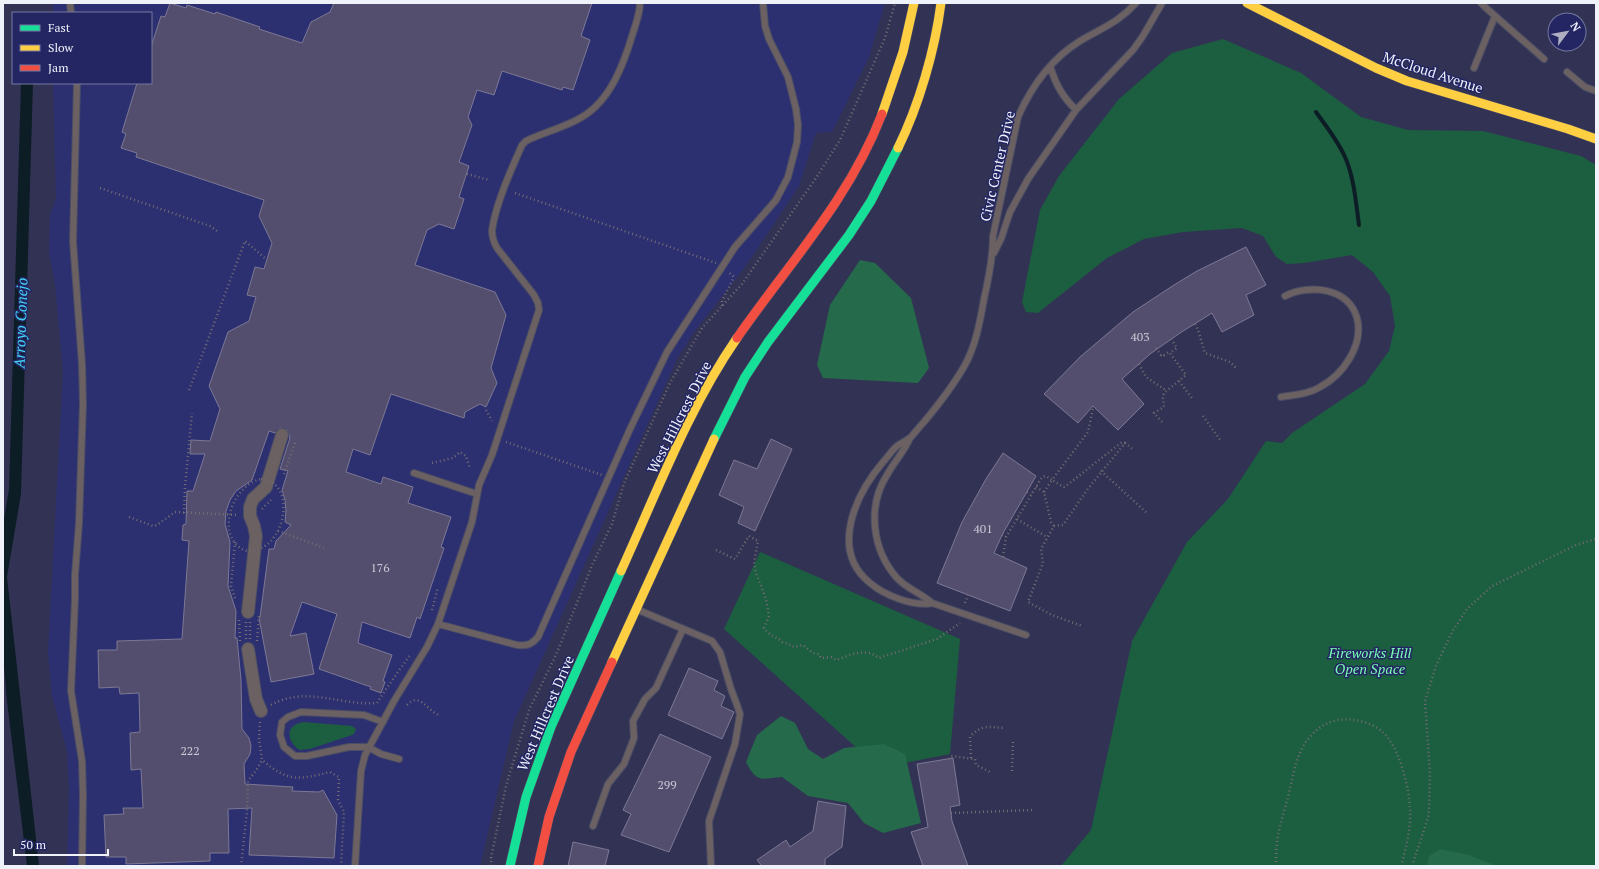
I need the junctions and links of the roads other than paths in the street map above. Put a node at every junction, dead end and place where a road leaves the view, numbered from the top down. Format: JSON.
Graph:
{"nodes":[{"id":1,"x":640,"y":3,"type":"edge"},
{"id":2,"x":763,"y":3,"type":"edge"},
{"id":3,"x":914,"y":3,"type":"edge"},
{"id":4,"x":941,"y":3,"type":"edge"},
{"id":5,"x":1136,"y":3,"type":"edge"},
{"id":6,"x":1162,"y":3,"type":"edge"},
{"id":7,"x":1248,"y":3,"type":"edge"},
{"id":8,"x":1481,"y":3,"type":"edge"},
{"id":9,"x":1495,"y":16,"type":"junction"},
{"id":10,"x":1544,"y":59,"type":"dead end"},
{"id":11,"x":1050,"y":66,"type":"junction"},
{"id":12,"x":1474,"y":68,"type":"dead end"},
{"id":13,"x":1567,"y":72,"type":"dead end"},
{"id":14,"x":77,"y":84,"type":"edge"},
{"id":15,"x":1596,"y":92,"type":"edge"},
{"id":16,"x":1076,"y":110,"type":"junction"},
{"id":17,"x":1596,"y":139,"type":"edge"},
{"id":18,"x":993,"y":255,"type":"junction"},
{"id":19,"x":1285,"y":296,"type":"dead end"},
{"id":20,"x":1281,"y":397,"type":"dead end"},
{"id":21,"x":282,"y":436,"type":"dead end"},
{"id":22,"x":910,"y":438,"type":"junction"},
{"id":23,"x":414,"y":473,"type":"dead end"},
{"id":24,"x":477,"y":494,"type":"junction"},
{"id":25,"x":932,"y":604,"type":"junction"},
{"id":26,"x":636,"y":610,"type":"junction"},
{"id":27,"x":248,"y":612,"type":"road end"},
{"id":28,"x":438,"y":624,"type":"junction"},
{"id":29,"x":683,"y":629,"type":"junction"},
{"id":30,"x":1026,"y":635,"type":"dead end"},
{"id":31,"x":248,"y":649,"type":"road end"},
{"id":32,"x":261,"y":711,"type":"road end"},
{"id":33,"x":382,"y":722,"type":"junction"},
{"id":34,"x":368,"y":748,"type":"junction"},
{"id":35,"x":399,"y":759,"type":"dead end"},
{"id":36,"x":593,"y":826,"type":"dead end"},
{"id":37,"x":82,"y":866,"type":"edge"},
{"id":38,"x":355,"y":866,"type":"edge"},
{"id":39,"x":510,"y":866,"type":"edge"},
{"id":40,"x":538,"y":866,"type":"edge"},
{"id":41,"x":711,"y":866,"type":"edge"}],
"edges":[{"from":1,"to":24,"type":"lane"},
{"from":2,"to":28,"type":"lane"},
{"from":3,"to":39,"type":"main road","name":"West Hillcrest Drive"},
{"from":4,"to":26,"type":"main road"},
{"from":5,"to":11,"type":"lane","name":"Civic Center Drive"},
{"from":6,"to":16,"type":"lane","name":"Civic Center Drive"},
{"from":7,"to":17,"type":"main road","name":"McCloud Avenue"},
{"from":8,"to":9,"type":"lane"},
{"from":9,"to":10,"type":"lane"},
{"from":9,"to":12,"type":"lane"},
{"from":11,"to":16,"type":"lane"},
{"from":11,"to":18,"type":"lane","name":"Civic Center Drive"},
{"from":13,"to":15,"type":"lane"},
{"from":14,"to":37,"type":"lane"},
{"from":16,"to":18,"type":"lane","name":"Civic Center Drive"},
{"from":18,"to":22,"type":"lane","name":"Civic Center Drive"},
{"from":19,"to":20,"type":"lane"},
{"from":21,"to":27,"type":"street"},
{"from":22,"to":25,"type":"lane","name":"Civic Center Drive"},
{"from":22,"to":25,"type":"lane","name":"Civic Center Drive"},
{"from":23,"to":24,"type":"lane"},
{"from":24,"to":28,"type":"lane"},
{"from":25,"to":30,"type":"lane","name":"Civic Center Drive"},
{"from":26,"to":29,"type":"lane"},
{"from":26,"to":40,"type":"main road"},
{"from":28,"to":33,"type":"lane"},
{"from":29,"to":36,"type":"lane"},
{"from":29,"to":41,"type":"lane"},
{"from":31,"to":32,"type":"street"},
{"from":33,"to":34,"type":"lane"},
{"from":33,"to":34,"type":"lane"},
{"from":34,"to":35,"type":"lane"},
{"from":34,"to":38,"type":"lane"}]}
